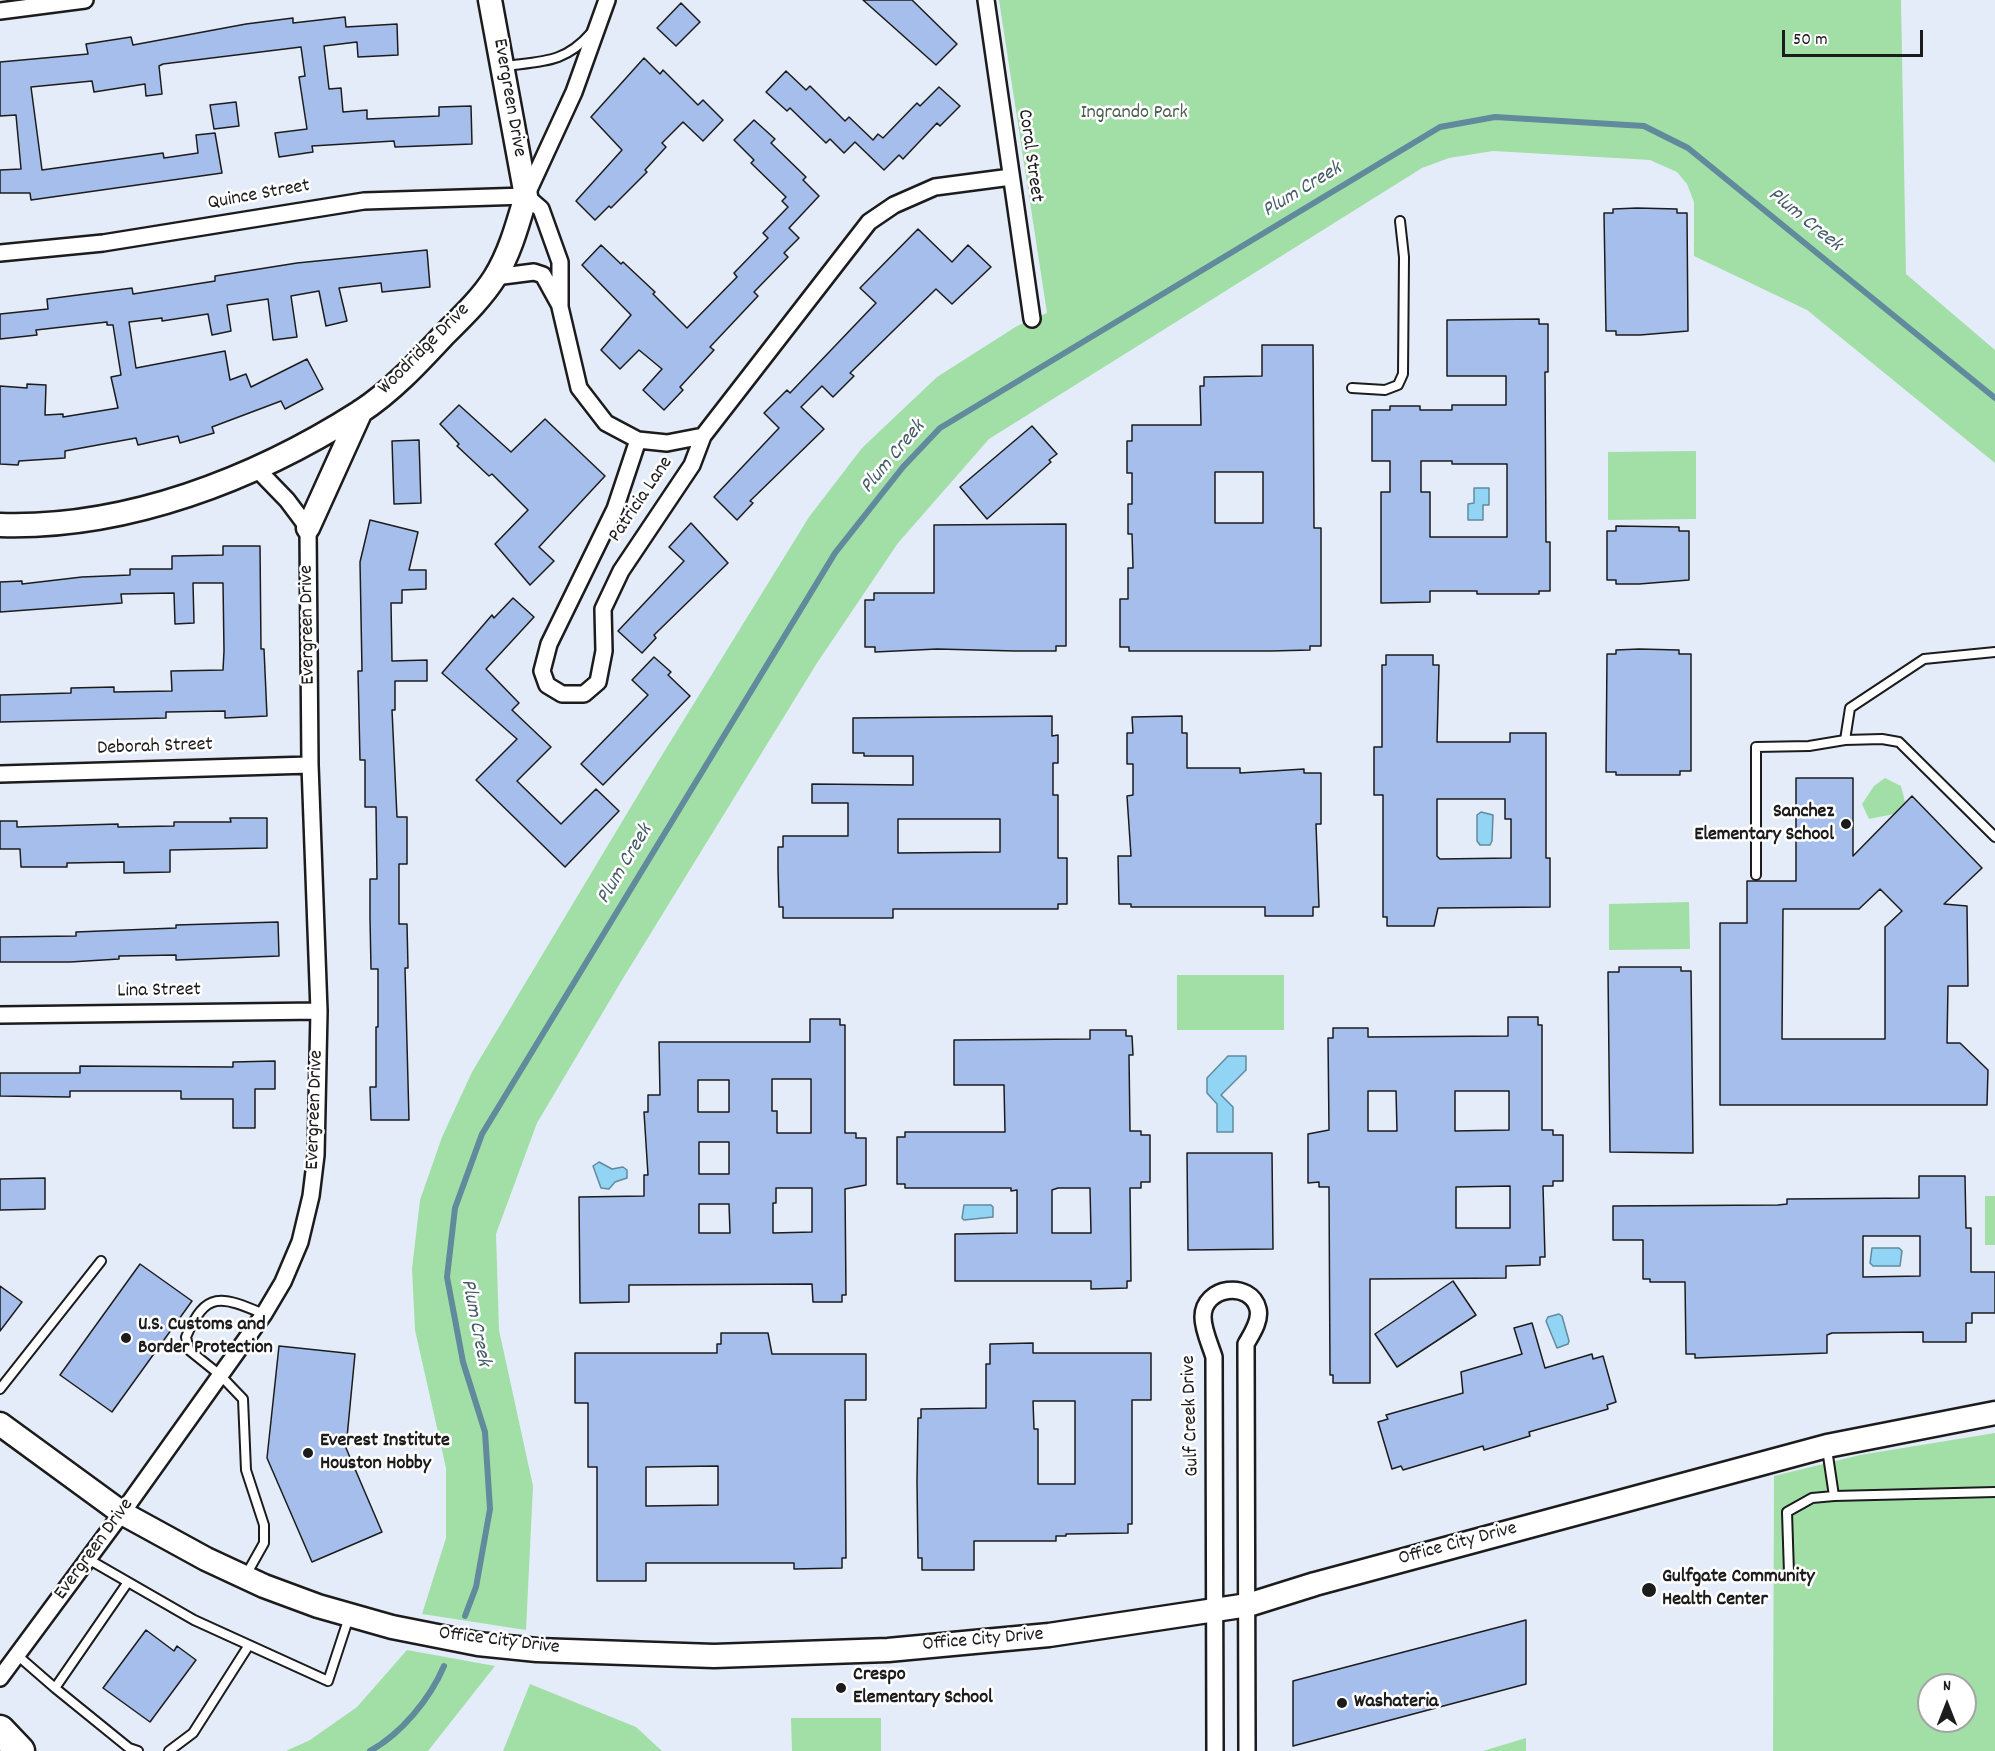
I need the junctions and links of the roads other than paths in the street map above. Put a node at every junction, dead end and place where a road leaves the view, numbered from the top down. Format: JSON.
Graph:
{"nodes":[{"id":1,"x":85,"y":0,"type":"edge"},
{"id":2,"x":490,"y":0,"type":"edge"},
{"id":3,"x":607,"y":0,"type":"edge"},
{"id":4,"x":986,"y":0,"type":"edge"},
{"id":5,"x":0,"y":11,"type":"edge"},
{"id":6,"x":596,"y":27,"type":"junction"},
{"id":7,"x":502,"y":66,"type":"junction"},
{"id":8,"x":1011,"y":177,"type":"junction"},
{"id":9,"x":526,"y":196,"type":"junction"},
{"id":10,"x":1400,"y":221,"type":"dead end"},
{"id":11,"x":0,"y":253,"type":"edge"},
{"id":12,"x":495,"y":277,"type":"junction"},
{"id":13,"x":560,"y":307,"type":"junction"},
{"id":14,"x":1032,"y":319,"type":"dead end"},
{"id":15,"x":1352,"y":388,"type":"dead end"},
{"id":16,"x":361,"y":411,"type":"junction"},
{"id":17,"x":703,"y":436,"type":"junction"},
{"id":18,"x":638,"y":440,"type":"junction"},
{"id":19,"x":255,"y":467,"type":"junction"},
{"id":20,"x":0,"y":525,"type":"edge"},
{"id":21,"x":308,"y":528,"type":"junction"},
{"id":22,"x":1995,"y":652,"type":"edge"},
{"id":23,"x":1845,"y":740,"type":"junction"},
{"id":24,"x":310,"y":765,"type":"junction"},
{"id":25,"x":0,"y":774,"type":"edge"},
{"id":26,"x":1995,"y":837,"type":"edge"},
{"id":27,"x":1756,"y":875,"type":"dead end"},
{"id":28,"x":319,"y":1011,"type":"junction"},
{"id":29,"x":0,"y":1015,"type":"edge"},
{"id":30,"x":100,"y":1261,"type":"dead end"},
{"id":31,"x":264,"y":1314,"type":"junction"},
{"id":32,"x":220,"y":1375,"type":"junction"},
{"id":33,"x":0,"y":1389,"type":"edge"},
{"id":34,"x":1995,"y":1413,"type":"edge"},
{"id":35,"x":0,"y":1424,"type":"edge"},
{"id":36,"x":1827,"y":1446,"type":"junction"},
{"id":37,"x":1995,"y":1492,"type":"edge"},
{"id":38,"x":1834,"y":1496,"type":"junction"},
{"id":39,"x":122,"y":1513,"type":"junction"},
{"id":40,"x":88,"y":1559,"type":"junction"},
{"id":41,"x":1789,"y":1573,"type":"dead end"},
{"id":42,"x":246,"y":1577,"type":"junction"},
{"id":43,"x":128,"y":1582,"type":"junction"},
{"id":44,"x":1248,"y":1605,"type":"junction"},
{"id":45,"x":1216,"y":1609,"type":"junction"},
{"id":46,"x":350,"y":1615,"type":"junction"},
{"id":47,"x":249,"y":1645,"type":"junction"},
{"id":48,"x":16,"y":1655,"type":"junction"},
{"id":49,"x":0,"y":1678,"type":"edge"},
{"id":50,"x":55,"y":1688,"type":"junction"},
{"id":51,"x":0,"y":1724,"type":"edge"},
{"id":52,"x":0,"y":1730,"type":"edge"},
{"id":53,"x":20,"y":1751,"type":"edge"},
{"id":54,"x":35,"y":1751,"type":"edge"},
{"id":55,"x":138,"y":1751,"type":"edge"},
{"id":56,"x":169,"y":1751,"type":"edge"},
{"id":57,"x":1215,"y":1751,"type":"edge"},
{"id":58,"x":1247,"y":1751,"type":"edge"}],
"edges":[{"from":1,"to":5,"type":"street"},
{"from":2,"to":7,"type":"street","name":"Evergreen Drive"},
{"from":3,"to":6,"type":"street","name":"Woodridge Drive"},
{"from":4,"to":8,"type":"street","name":"Coral Street"},
{"from":6,"to":7,"type":"lane"},
{"from":6,"to":9,"type":"street","name":"Woodridge Drive"},
{"from":7,"to":9,"type":"street","name":"Evergreen Drive"},
{"from":8,"to":14,"type":"street","name":"Coral Street"},
{"from":8,"to":17,"type":"street","name":"Patricia Lane"},
{"from":9,"to":11,"type":"street","name":"Quince Street"},
{"from":9,"to":12,"type":"street","name":"Woodridge Drive"},
{"from":9,"to":13,"type":"street"},
{"from":10,"to":15,"type":"lane"},
{"from":12,"to":13,"type":"street"},
{"from":12,"to":16,"type":"street","name":"Woodridge Drive"},
{"from":13,"to":18,"type":"street"},
{"from":16,"to":19,"type":"street","name":"Woodridge Drive"},
{"from":16,"to":21,"type":"street"},
{"from":17,"to":18,"type":"street"},
{"from":17,"to":18,"type":"street","name":"Patricia Lane"},
{"from":19,"to":20,"type":"street","name":"Woodridge Drive"},
{"from":19,"to":21,"type":"street"},
{"from":21,"to":24,"type":"street","name":"Evergreen Drive"},
{"from":22,"to":23,"type":"lane"},
{"from":23,"to":26,"type":"lane"},
{"from":23,"to":27,"type":"lane"},
{"from":24,"to":25,"type":"street","name":"Deborah Street"},
{"from":24,"to":28,"type":"street","name":"Evergreen Drive"},
{"from":28,"to":29,"type":"street","name":"Lina Street"},
{"from":28,"to":31,"type":"street","name":"Evergreen Drive"},
{"from":30,"to":33,"type":"lane"},
{"from":31,"to":32,"type":"street","name":"Evergreen Drive"},
{"from":31,"to":32,"type":"lane"},
{"from":32,"to":39,"type":"street","name":"Evergreen Drive"},
{"from":32,"to":42,"type":"lane"},
{"from":34,"to":36,"type":"street","name":"Office City Drive"},
{"from":35,"to":39,"type":"street","name":"Office City Drive"},
{"from":36,"to":38,"type":"lane"},
{"from":36,"to":44,"type":"street","name":"Office City Drive"},
{"from":37,"to":38,"type":"lane"},
{"from":38,"to":41,"type":"lane"},
{"from":39,"to":40,"type":"street","name":"Evergreen Drive"},
{"from":39,"to":42,"type":"street","name":"Office City Drive"},
{"from":40,"to":43,"type":"lane"},
{"from":40,"to":48,"type":"street","name":"Evergreen Drive"},
{"from":42,"to":46,"type":"street","name":"Office City Drive"},
{"from":43,"to":47,"type":"lane"},
{"from":43,"to":50,"type":"lane"},
{"from":44,"to":45,"type":"street","name":"Office City Drive"},
{"from":44,"to":45,"type":"street","name":"Gulf Creek Drive"},
{"from":44,"to":58,"type":"street","name":"Gulf Creek Drive"},
{"from":45,"to":46,"type":"street","name":"Office City Drive"},
{"from":45,"to":57,"type":"street","name":"Gulf Creek Drive"},
{"from":46,"to":47,"type":"lane"},
{"from":47,"to":56,"type":"lane"},
{"from":48,"to":49,"type":"street","name":"Evergreen Drive"},
{"from":48,"to":50,"type":"lane"},
{"from":50,"to":55,"type":"lane"},
{"from":51,"to":54,"type":"street"},
{"from":52,"to":53,"type":"highway"}]}
